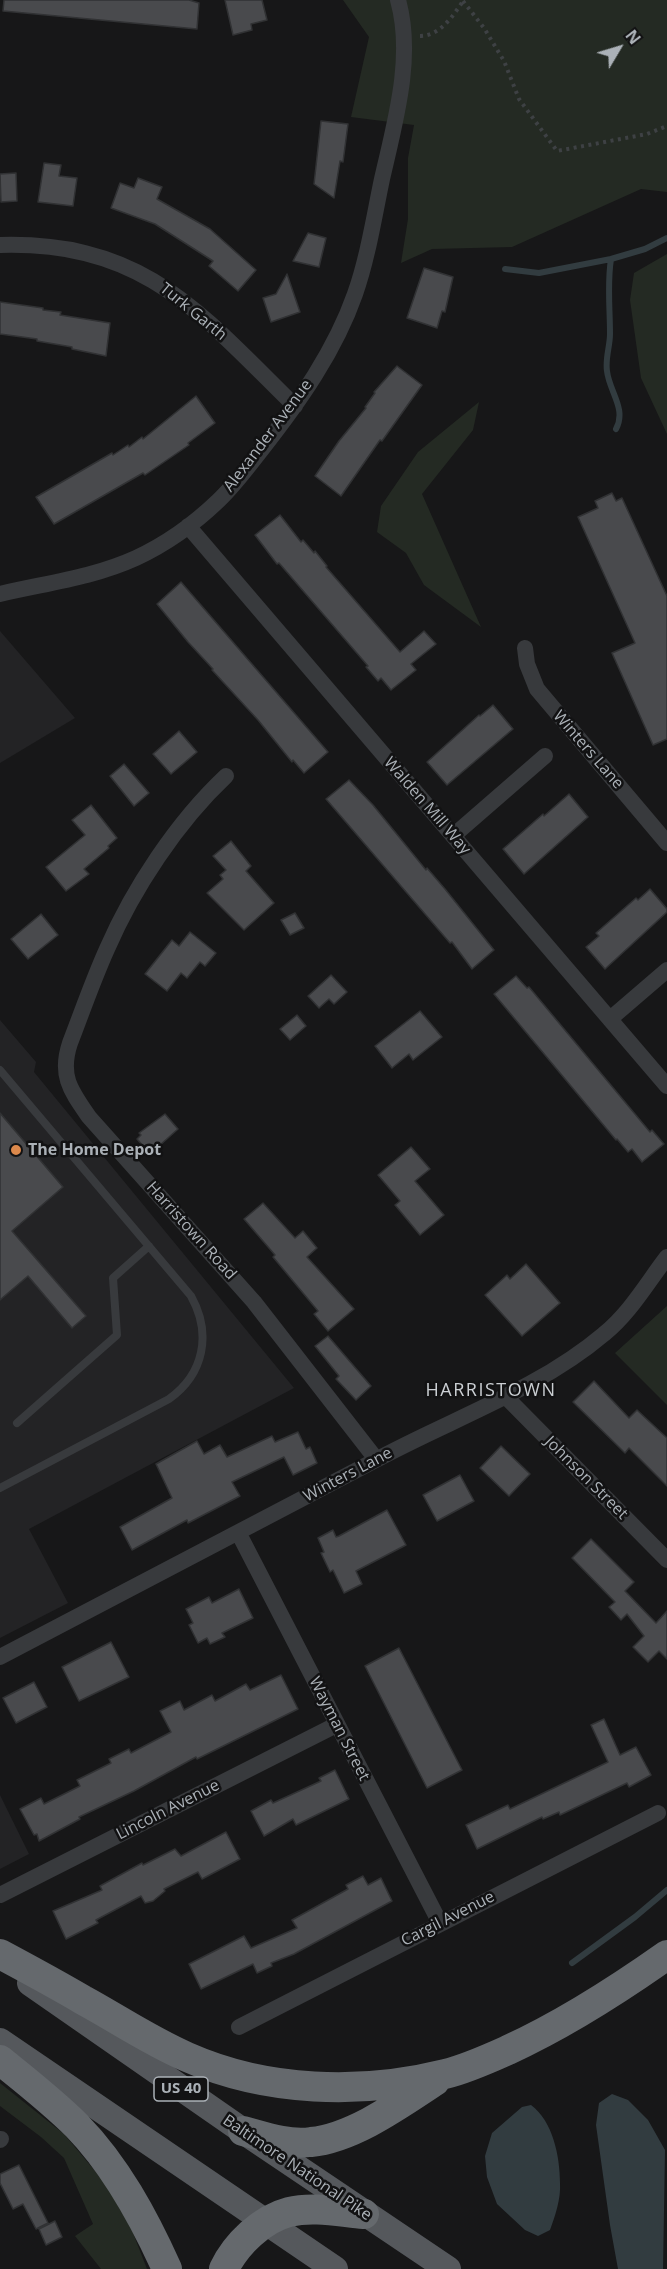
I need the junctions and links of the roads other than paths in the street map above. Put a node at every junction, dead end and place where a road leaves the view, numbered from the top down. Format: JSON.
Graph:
{"nodes":[{"id":1,"x":398,"y":0,"type":"edge"},
{"id":2,"x":0,"y":245,"type":"edge"},
{"id":3,"x":295,"y":406,"type":"junction"},
{"id":4,"x":188,"y":526,"type":"junction"},
{"id":5,"x":0,"y":594,"type":"edge"},
{"id":6,"x":525,"y":648,"type":"dead end"},
{"id":7,"x":545,"y":756,"type":"dead end"},
{"id":8,"x":225,"y":776,"type":"dead end"},
{"id":9,"x":453,"y":836,"type":"junction"},
{"id":10,"x":667,"y":843,"type":"edge"},
{"id":11,"x":667,"y":970,"type":"edge"},
{"id":12,"x":610,"y":1019,"type":"junction"},
{"id":13,"x":0,"y":1070,"type":"edge"},
{"id":14,"x":667,"y":1086,"type":"edge"},
{"id":15,"x":149,"y":1246,"type":"junction"},
{"id":16,"x":667,"y":1257,"type":"edge"},
{"id":17,"x":505,"y":1396,"type":"junction"},
{"id":18,"x":18,"y":1423,"type":"dead end"},
{"id":19,"x":376,"y":1459,"type":"junction"},
{"id":20,"x":0,"y":1488,"type":"edge"},
{"id":21,"x":239,"y":1534,"type":"junction"},
{"id":22,"x":667,"y":1560,"type":"edge"},
{"id":23,"x":0,"y":1657,"type":"edge"},
{"id":24,"x":336,"y":1725,"type":"junction"},
{"id":25,"x":658,"y":1813,"type":"dead end"},
{"id":26,"x":0,"y":1895,"type":"edge"},
{"id":27,"x":441,"y":1923,"type":"junction"},
{"id":28,"x":0,"y":1954,"type":"edge"},
{"id":29,"x":667,"y":1955,"type":"edge"},
{"id":30,"x":0,"y":1962,"type":"edge"},
{"id":31,"x":239,"y":2027,"type":"dead end"},
{"id":32,"x":0,"y":2041,"type":"edge"},
{"id":33,"x":0,"y":2060,"type":"edge"},
{"id":34,"x":445,"y":2074,"type":"junction"},
{"id":35,"x":243,"y":2132,"type":"junction"},
{"id":36,"x":364,"y":2214,"type":"junction"},
{"id":37,"x":267,"y":2223,"type":"junction"},
{"id":38,"x":167,"y":2269,"type":"edge"},
{"id":39,"x":224,"y":2269,"type":"edge"},
{"id":40,"x":335,"y":2269,"type":"edge"},
{"id":41,"x":448,"y":2269,"type":"edge"}],
"edges":[{"from":1,"to":3,"type":"street","name":"Alexander Avenue"},
{"from":2,"to":3,"type":"street","name":"Turk Garth"},
{"from":3,"to":4,"type":"street","name":"Alexander Avenue"},
{"from":4,"to":5,"type":"street","name":"Alexander Avenue"},
{"from":4,"to":9,"type":"street","name":"Walden Mill Way"},
{"from":6,"to":10,"type":"street","name":"Winters Lane"},
{"from":7,"to":9,"type":"street"},
{"from":8,"to":19,"type":"street","name":"Harristown Road"},
{"from":9,"to":12,"type":"street","name":"Walden Mill Way"},
{"from":11,"to":12,"type":"street"},
{"from":12,"to":14,"type":"street","name":"Walden Mill Way"},
{"from":13,"to":15,"type":"lane"},
{"from":15,"to":18,"type":"lane"},
{"from":15,"to":20,"type":"lane"},
{"from":16,"to":17,"type":"street","name":"Winters Lane"},
{"from":17,"to":19,"type":"street","name":"Winters Lane"},
{"from":17,"to":22,"type":"street","name":"Johnson Street"},
{"from":19,"to":21,"type":"street","name":"Winters Lane"},
{"from":21,"to":23,"type":"street","name":"Winters Lane"},
{"from":21,"to":24,"type":"street","name":"Wayman Street"},
{"from":24,"to":26,"type":"street","name":"Lincoln Avenue"},
{"from":24,"to":27,"type":"street","name":"Wayman Street"},
{"from":25,"to":27,"type":"street","name":"Cargil Avenue"},
{"from":27,"to":31,"type":"street","name":"Cargil Avenue"},
{"from":28,"to":34,"type":"highway"},
{"from":29,"to":34,"type":"highway"},
{"from":30,"to":35,"type":"main road","name":"Baltimore National Pike","number":"US 40"},
{"from":32,"to":37,"type":"main road"},
{"from":33,"to":38,"type":"highway"},
{"from":34,"to":35,"type":"highway"},
{"from":35,"to":36,"type":"main road","name":"Baltimore National Pike","number":"US 40"},
{"from":36,"to":37,"type":"highway"},
{"from":36,"to":41,"type":"main road","name":"Baltimore National Pike","number":"US 40"},
{"from":37,"to":39,"type":"highway"},
{"from":37,"to":40,"type":"main road"}]}
